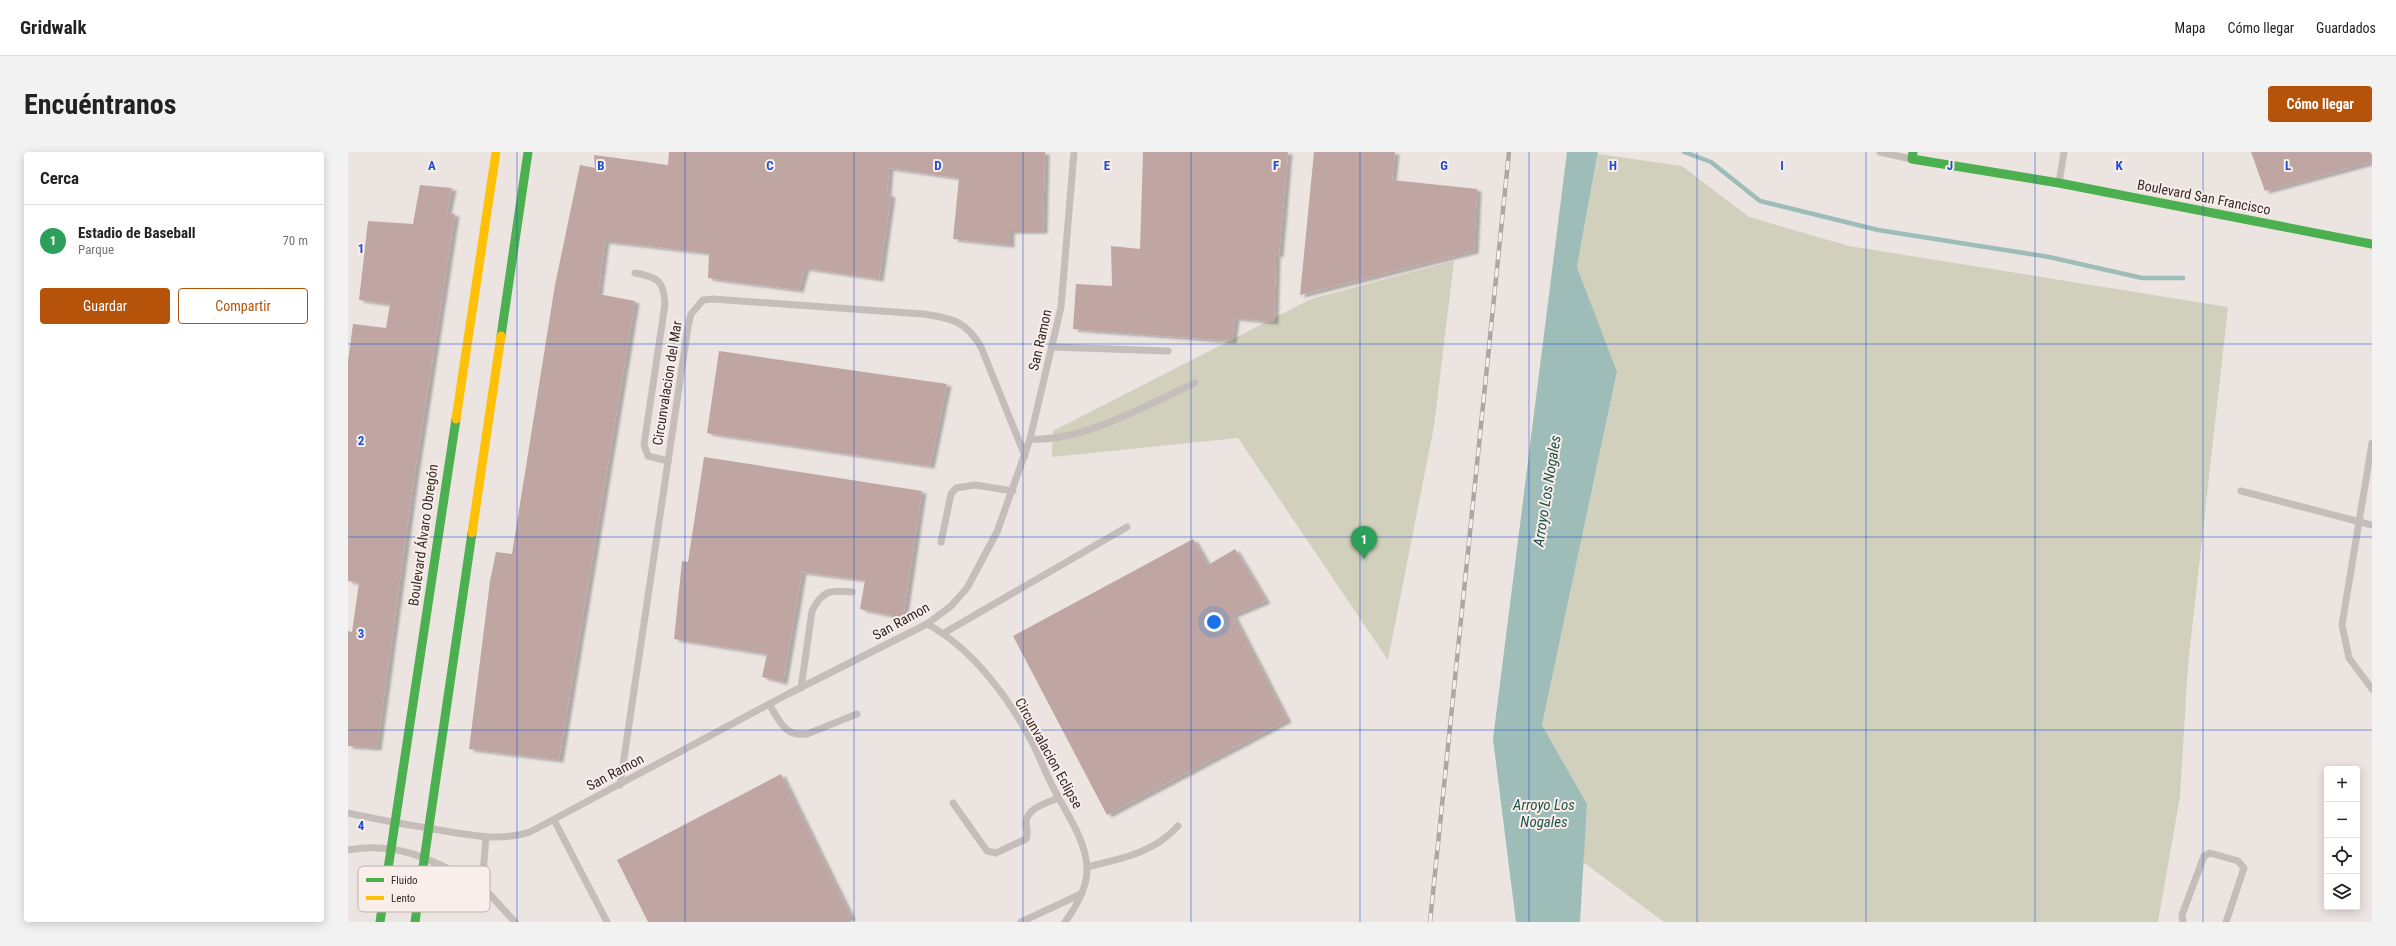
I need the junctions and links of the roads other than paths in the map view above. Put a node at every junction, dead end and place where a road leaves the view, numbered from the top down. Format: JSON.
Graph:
{"nodes":[{"id":1,"x":496,"y":152,"type":"edge"},
{"id":2,"x":528,"y":152,"type":"edge"},
{"id":3,"x":1074,"y":152,"type":"edge"},
{"id":4,"x":1880,"y":152,"type":"edge"},
{"id":5,"x":2064,"y":152,"type":"edge"},
{"id":6,"x":1912,"y":156,"type":"edge"},
{"id":7,"x":2059,"y":183,"type":"junction"},
{"id":8,"x":2372,"y":244,"type":"edge"},
{"id":9,"x":635,"y":272,"type":"dead end"},
{"id":10,"x":1052,"y":346,"type":"junction"},
{"id":11,"x":1168,"y":351,"type":"dead end"},
{"id":12,"x":1195,"y":383,"type":"dead end"},
{"id":13,"x":1030,"y":439,"type":"junction"},
{"id":14,"x":2372,"y":442,"type":"edge"},
{"id":15,"x":1025,"y":456,"type":"junction"},
{"id":16,"x":668,"y":461,"type":"junction"},
{"id":17,"x":1013,"y":491,"type":"junction"},
{"id":18,"x":2241,"y":491,"type":"dead end"},
{"id":19,"x":2359,"y":521,"type":"junction"},
{"id":20,"x":2372,"y":525,"type":"edge"},
{"id":21,"x":1127,"y":527,"type":"dead end"},
{"id":22,"x":941,"y":542,"type":"dead end"},
{"id":23,"x":852,"y":592,"type":"dead end"},
{"id":24,"x":927,"y":624,"type":"junction"},
{"id":25,"x":944,"y":633,"type":"junction"},
{"id":26,"x":801,"y":688,"type":"junction"},
{"id":27,"x":2372,"y":689,"type":"edge"},
{"id":28,"x":769,"y":704,"type":"junction"},
{"id":29,"x":857,"y":714,"type":"dead end"},
{"id":30,"x":620,"y":785,"type":"junction"},
{"id":31,"x":1058,"y":798,"type":"junction"},
{"id":32,"x":953,"y":803,"type":"dead end"},
{"id":33,"x":348,"y":813,"type":"edge"},
{"id":34,"x":554,"y":820,"type":"junction"},
{"id":35,"x":394,"y":824,"type":"junction"},
{"id":36,"x":1178,"y":826,"type":"dead end"},
{"id":37,"x":429,"y":828,"type":"junction"},
{"id":38,"x":486,"y":837,"type":"junction"},
{"id":39,"x":391,"y":848,"type":"junction"},
{"id":40,"x":348,"y":850,"type":"edge"},
{"id":41,"x":425,"y":857,"type":"junction"},
{"id":42,"x":388,"y":866,"type":"edge"},
{"id":43,"x":424,"y":866,"type":"edge"},
{"id":44,"x":443,"y":866,"type":"edge"},
{"id":45,"x":484,"y":866,"type":"edge"},
{"id":46,"x":1087,"y":867,"type":"junction"},
{"id":47,"x":1080,"y":894,"type":"junction"},
{"id":48,"x":490,"y":895,"type":"edge"},
{"id":49,"x":381,"y":912,"type":"edge"},
{"id":50,"x":417,"y":912,"type":"edge"},
{"id":51,"x":380,"y":922,"type":"edge"},
{"id":52,"x":415,"y":922,"type":"edge"},
{"id":53,"x":515,"y":922,"type":"edge"},
{"id":54,"x":607,"y":922,"type":"edge"},
{"id":55,"x":1021,"y":922,"type":"edge"},
{"id":56,"x":1065,"y":922,"type":"edge"},
{"id":57,"x":2183,"y":922,"type":"edge"},
{"id":58,"x":2226,"y":922,"type":"edge"}],
"edges":[{"from":1,"to":35,"type":"main road","name":"Boulevard Álvaro Obregón"},
{"from":2,"to":37,"type":"main road"},
{"from":3,"to":10,"type":"lane","name":"San Ramon"},
{"from":4,"to":6,"type":"lane"},
{"from":5,"to":7,"type":"lane"},
{"from":6,"to":7,"type":"main road","name":"Boulevard San Francisco"},
{"from":7,"to":8,"type":"main road","name":"Boulevard San Francisco"},
{"from":9,"to":16,"type":"lane"},
{"from":10,"to":11,"type":"lane"},
{"from":10,"to":13,"type":"lane","name":"San Ramon"},
{"from":12,"to":13,"type":"lane"},
{"from":13,"to":15,"type":"lane","name":"San Ramon"},
{"from":14,"to":19,"type":"lane"},
{"from":15,"to":16,"type":"lane","name":"Circunvalacion del Mar"},
{"from":15,"to":17,"type":"lane","name":"San Ramon"},
{"from":16,"to":30,"type":"lane","name":"Circunvalacion del Mar"},
{"from":17,"to":22,"type":"lane"},
{"from":17,"to":24,"type":"lane","name":"San Ramon"},
{"from":18,"to":19,"type":"lane"},
{"from":19,"to":20,"type":"lane"},
{"from":19,"to":27,"type":"lane"},
{"from":21,"to":25,"type":"lane"},
{"from":23,"to":26,"type":"lane"},
{"from":24,"to":25,"type":"lane","name":"Circunvalacion Eclipse"},
{"from":24,"to":26,"type":"lane","name":"San Ramon"},
{"from":25,"to":31,"type":"lane","name":"Circunvalacion Eclipse"},
{"from":26,"to":28,"type":"lane","name":"San Ramon"},
{"from":28,"to":29,"type":"lane"},
{"from":28,"to":30,"type":"lane","name":"San Ramon"},
{"from":30,"to":34,"type":"lane","name":"San Ramon"},
{"from":31,"to":32,"type":"lane"},
{"from":31,"to":46,"type":"lane","name":"Circunvalacion Eclipse"},
{"from":33,"to":35,"type":"lane","name":"San Ramon"},
{"from":34,"to":38,"type":"lane","name":"San Ramon"},
{"from":34,"to":54,"type":"lane"},
{"from":35,"to":37,"type":"lane","name":"San Ramon"},
{"from":35,"to":39,"type":"main road","name":"Boulevard Álvaro Obregón"},
{"from":36,"to":46,"type":"lane"},
{"from":37,"to":38,"type":"lane","name":"San Ramon"},
{"from":37,"to":41,"type":"main road"},
{"from":38,"to":45,"type":"lane"},
{"from":39,"to":40,"type":"lane"},
{"from":39,"to":41,"type":"lane"},
{"from":39,"to":42,"type":"main road","name":"Boulevard Álvaro Obregón"},
{"from":41,"to":43,"type":"main road"},
{"from":41,"to":44,"type":"lane"},
{"from":46,"to":47,"type":"lane"},
{"from":47,"to":55,"type":"lane"},
{"from":47,"to":56,"type":"lane"},
{"from":48,"to":53,"type":"lane"},
{"from":49,"to":51,"type":"main road","name":"Boulevard Álvaro Obregón"},
{"from":50,"to":52,"type":"main road"},
{"from":57,"to":58,"type":"lane"}]}
